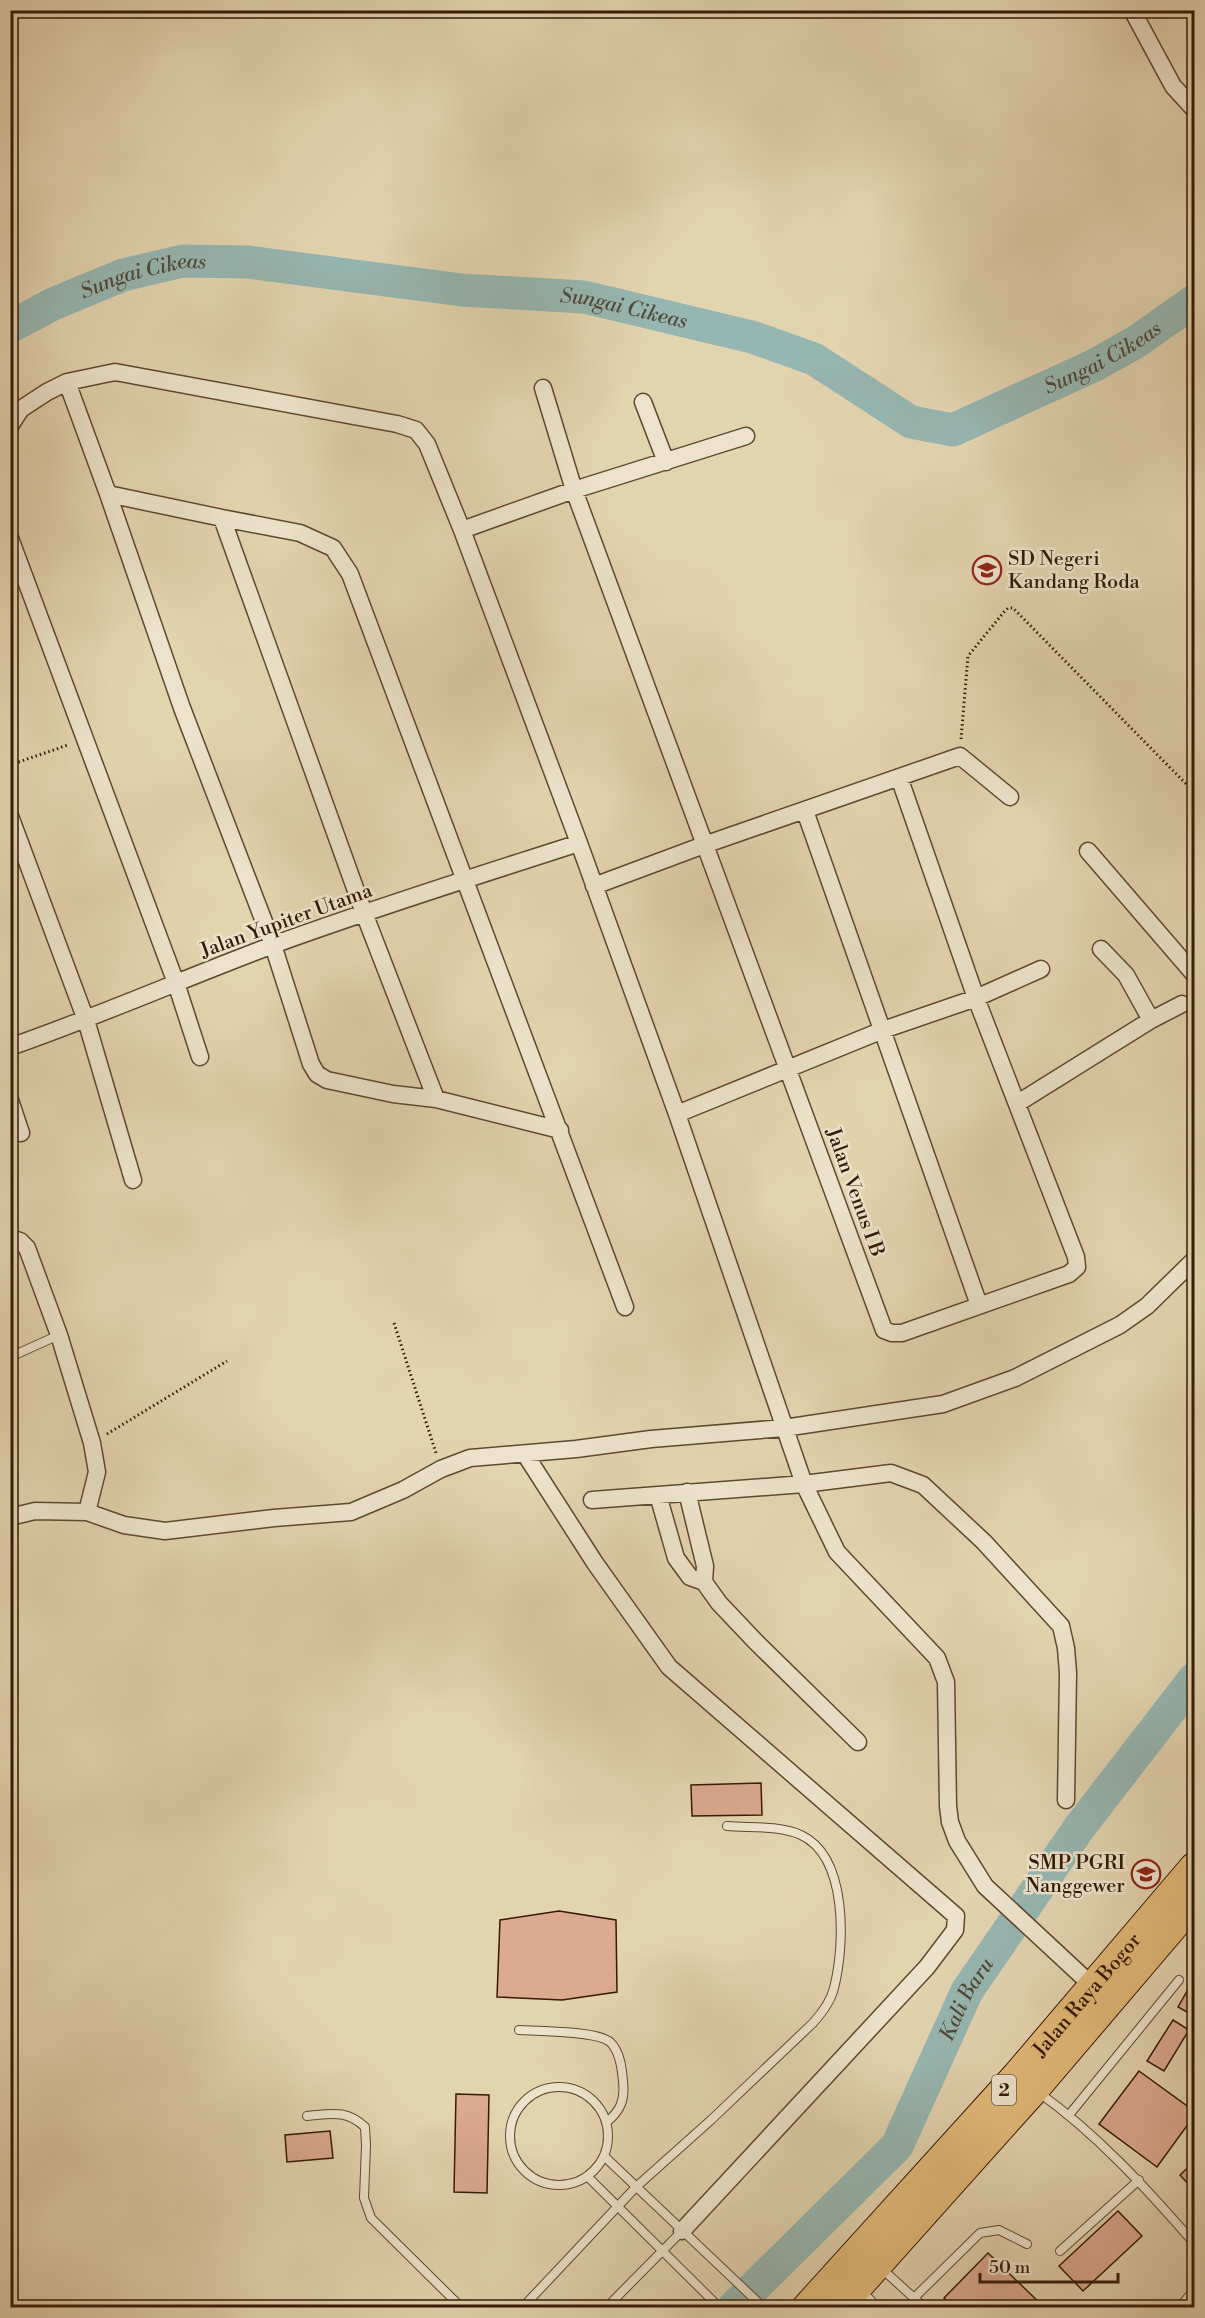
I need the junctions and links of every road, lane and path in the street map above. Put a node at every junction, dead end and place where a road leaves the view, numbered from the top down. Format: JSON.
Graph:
{"nodes":[{"id":1,"x":1132,"y":10,"type":"edge"},
{"id":2,"x":1194,"y":109,"type":"edge"},
{"id":3,"x":67,"y":382,"type":"junction"},
{"id":4,"x":543,"y":388,"type":"dead end"},
{"id":5,"x":643,"y":402,"type":"dead end"},
{"id":6,"x":10,"y":426,"type":"edge"},
{"id":7,"x":746,"y":436,"type":"dead end"},
{"id":8,"x":666,"y":462,"type":"junction"},
{"id":9,"x":574,"y":490,"type":"junction"},
{"id":10,"x":108,"y":494,"type":"junction"},
{"id":11,"x":222,"y":518,"type":"junction"},
{"id":12,"x":462,"y":530,"type":"junction"},
{"id":13,"x":10,"y":538,"type":"edge"},
{"id":14,"x":86,"y":742,"type":"junction"},
{"id":15,"x":960,"y":756,"type":"junction"},
{"id":16,"x":10,"y":765,"type":"edge"},
{"id":17,"x":899,"y":777,"type":"junction"},
{"id":18,"x":1194,"y":792,"type":"edge"},
{"id":19,"x":1010,"y":797,"type":"dead end"},
{"id":20,"x":805,"y":810,"type":"junction"},
{"id":21,"x":10,"y":816,"type":"edge"},
{"id":22,"x":579,"y":843,"type":"junction"},
{"id":23,"x":704,"y":845,"type":"junction"},
{"id":24,"x":1088,"y":851,"type":"dead end"},
{"id":25,"x":464,"y":880,"type":"junction"},
{"id":26,"x":594,"y":886,"type":"junction"},
{"id":27,"x":364,"y":913,"type":"junction"},
{"id":28,"x":273,"y":945,"type":"junction"},
{"id":29,"x":1101,"y":949,"type":"dead end"},
{"id":30,"x":1041,"y":969,"type":"dead end"},
{"id":31,"x":1194,"y":974,"type":"edge"},
{"id":32,"x":176,"y":983,"type":"junction"},
{"id":33,"x":976,"y":998,"type":"junction"},
{"id":34,"x":1182,"y":1004,"type":"dead end"},
{"id":35,"x":86,"y":1020,"type":"junction"},
{"id":36,"x":1151,"y":1020,"type":"junction"},
{"id":37,"x":883,"y":1030,"type":"junction"},
{"id":38,"x":10,"y":1047,"type":"edge"},
{"id":39,"x":200,"y":1057,"type":"dead end"},
{"id":40,"x":788,"y":1068,"type":"junction"},
{"id":41,"x":436,"y":1099,"type":"junction"},
{"id":42,"x":10,"y":1100,"type":"edge"},
{"id":43,"x":1018,"y":1103,"type":"junction"},
{"id":44,"x":677,"y":1114,"type":"junction"},
{"id":45,"x":560,"y":1130,"type":"junction"},
{"id":46,"x":21,"y":1133,"type":"dead end"},
{"id":47,"x":134,"y":1180,"type":"dead end"},
{"id":48,"x":10,"y":1238,"type":"edge"},
{"id":49,"x":1194,"y":1260,"type":"edge"},
{"id":50,"x":979,"y":1305,"type":"junction"},
{"id":51,"x":625,"y":1307,"type":"dead end"},
{"id":52,"x":394,"y":1323,"type":"dead end"},
{"id":53,"x":59,"y":1335,"type":"junction"},
{"id":54,"x":10,"y":1358,"type":"edge"},
{"id":55,"x":227,"y":1361,"type":"dead end"},
{"id":56,"x":784,"y":1428,"type":"junction"},
{"id":57,"x":92,"y":1443,"type":"junction"},
{"id":58,"x":525,"y":1454,"type":"junction"},
{"id":59,"x":441,"y":1469,"type":"junction"},
{"id":60,"x":804,"y":1484,"type":"junction"},
{"id":61,"x":687,"y":1492,"type":"junction"},
{"id":62,"x":658,"y":1495,"type":"junction"},
{"id":63,"x":591,"y":1500,"type":"dead end"},
{"id":64,"x":87,"y":1512,"type":"junction"},
{"id":65,"x":10,"y":1517,"type":"edge"},
{"id":66,"x":704,"y":1582,"type":"junction"},
{"id":67,"x":858,"y":1742,"type":"dead end"},
{"id":68,"x":1066,"y":1800,"type":"dead end"},
{"id":69,"x":728,"y":1826,"type":"dead end"},
{"id":70,"x":1194,"y":1868,"type":"edge"},
{"id":71,"x":1194,"y":1900,"type":"edge"},
{"id":72,"x":1179,"y":1980,"type":"dead end"},
{"id":73,"x":1091,"y":1984,"type":"junction"},
{"id":74,"x":519,"y":2030,"type":"dead end"},
{"id":75,"x":1034,"y":2089,"type":"junction"},
{"id":76,"x":1069,"y":2115,"type":"junction"},
{"id":77,"x":307,"y":2116,"type":"dead end"},
{"id":78,"x":607,"y":2122,"type":"junction"},
{"id":79,"x":605,"y":2157,"type":"junction"},
{"id":80,"x":587,"y":2176,"type":"junction"},
{"id":81,"x":1139,"y":2180,"type":"junction"},
{"id":82,"x":636,"y":2187,"type":"junction"},
{"id":83,"x":618,"y":2206,"type":"junction"},
{"id":84,"x":687,"y":2235,"type":"junction"},
{"id":85,"x":1194,"y":2243,"type":"edge"},
{"id":86,"x":1027,"y":2244,"type":"dead end"},
{"id":87,"x":662,"y":2250,"type":"junction"},
{"id":88,"x":1060,"y":2251,"type":"dead end"},
{"id":89,"x":877,"y":2264,"type":"junction"},
{"id":90,"x":1194,"y":2290,"type":"edge"},
{"id":91,"x":847,"y":2297,"type":"edge"},
{"id":92,"x":914,"y":2298,"type":"junction"},
{"id":93,"x":462,"y":2307,"type":"edge"},
{"id":94,"x":522,"y":2307,"type":"edge"},
{"id":95,"x":606,"y":2307,"type":"edge"},
{"id":96,"x":720,"y":2307,"type":"edge"},
{"id":97,"x":764,"y":2307,"type":"edge"},
{"id":98,"x":807,"y":2307,"type":"edge"},
{"id":99,"x":878,"y":2307,"type":"edge"},
{"id":100,"x":925,"y":2307,"type":"edge"},
{"id":101,"x":1179,"y":2307,"type":"edge"}],
"edges":[{"from":1,"to":2,"type":"street"},
{"from":3,"to":6,"type":"street"},
{"from":3,"to":10,"type":"street"},
{"from":3,"to":12,"type":"street"},
{"from":4,"to":9,"type":"street","name":"Jalan Venus I B"},
{"from":5,"to":8,"type":"street"},
{"from":7,"to":8,"type":"street"},
{"from":8,"to":9,"type":"street"},
{"from":9,"to":12,"type":"street"},
{"from":9,"to":23,"type":"street","name":"Jalan Venus I B"},
{"from":10,"to":11,"type":"street"},
{"from":10,"to":28,"type":"street"},
{"from":11,"to":25,"type":"street"},
{"from":11,"to":27,"type":"street"},
{"from":12,"to":22,"type":"street"},
{"from":13,"to":14,"type":"street"},
{"from":14,"to":16,"type":"path"},
{"from":14,"to":32,"type":"street"},
{"from":15,"to":17,"type":"street"},
{"from":15,"to":18,"type":"path"},
{"from":15,"to":19,"type":"street"},
{"from":17,"to":20,"type":"street"},
{"from":17,"to":33,"type":"street"},
{"from":20,"to":23,"type":"street"},
{"from":20,"to":37,"type":"street"},
{"from":21,"to":35,"type":"street"},
{"from":22,"to":25,"type":"street","name":"Jalan Yupiter Utama"},
{"from":22,"to":26,"type":"street"},
{"from":23,"to":26,"type":"street"},
{"from":23,"to":40,"type":"street","name":"Jalan Venus I B"},
{"from":24,"to":31,"type":"street"},
{"from":25,"to":27,"type":"street","name":"Jalan Yupiter Utama"},
{"from":25,"to":45,"type":"street"},
{"from":26,"to":44,"type":"street"},
{"from":27,"to":28,"type":"street","name":"Jalan Yupiter Utama"},
{"from":27,"to":41,"type":"street"},
{"from":28,"to":32,"type":"street","name":"Jalan Yupiter Utama"},
{"from":28,"to":41,"type":"street"},
{"from":29,"to":36,"type":"street"},
{"from":30,"to":33,"type":"street"},
{"from":32,"to":35,"type":"street","name":"Jalan Yupiter Utama"},
{"from":32,"to":39,"type":"street"},
{"from":33,"to":37,"type":"street"},
{"from":33,"to":43,"type":"street"},
{"from":34,"to":36,"type":"street"},
{"from":35,"to":38,"type":"street","name":"Jalan Yupiter Utama"},
{"from":35,"to":47,"type":"street"},
{"from":36,"to":43,"type":"street"},
{"from":37,"to":40,"type":"street"},
{"from":37,"to":50,"type":"street"},
{"from":40,"to":44,"type":"street"},
{"from":40,"to":50,"type":"street","name":"Jalan Venus I B"},
{"from":41,"to":45,"type":"street"},
{"from":42,"to":46,"type":"street"},
{"from":43,"to":50,"type":"street"},
{"from":44,"to":56,"type":"street"},
{"from":45,"to":51,"type":"street"},
{"from":48,"to":53,"type":"street"},
{"from":49,"to":56,"type":"street"},
{"from":52,"to":59,"type":"path"},
{"from":53,"to":54,"type":"lane"},
{"from":53,"to":57,"type":"street"},
{"from":55,"to":57,"type":"path"},
{"from":56,"to":58,"type":"street"},
{"from":56,"to":60,"type":"street"},
{"from":57,"to":64,"type":"street"},
{"from":58,"to":59,"type":"street"},
{"from":58,"to":84,"type":"street"},
{"from":59,"to":64,"type":"street"},
{"from":60,"to":61,"type":"street"},
{"from":60,"to":68,"type":"street"},
{"from":60,"to":73,"type":"street"},
{"from":61,"to":62,"type":"street"},
{"from":61,"to":66,"type":"street"},
{"from":62,"to":63,"type":"street"},
{"from":62,"to":66,"type":"street"},
{"from":64,"to":65,"type":"street"},
{"from":66,"to":67,"type":"street"},
{"from":69,"to":82,"type":"lane"},
{"from":70,"to":73,"type":"highway","name":"Jalan Raya Bogor","number":"2"},
{"from":71,"to":73,"type":"highway","name":"Jalan Raya Bogor","number":"2"},
{"from":72,"to":76,"type":"lane"},
{"from":73,"to":75,"type":"highway","name":"Jalan Raya Bogor","number":"2"},
{"from":73,"to":98,"type":"highway","name":"Jalan Raya Bogor","number":"2"},
{"from":74,"to":78,"type":"lane"},
{"from":75,"to":76,"type":"lane"},
{"from":75,"to":89,"type":"highway","name":"Jalan Raya Bogor","number":"2"},
{"from":76,"to":81,"type":"lane"},
{"from":77,"to":93,"type":"lane"},
{"from":78,"to":79,"type":"lane"},
{"from":78,"to":80,"type":"lane"},
{"from":79,"to":80,"type":"lane"},
{"from":79,"to":82,"type":"lane"},
{"from":80,"to":83,"type":"lane"},
{"from":81,"to":85,"type":"lane"},
{"from":81,"to":88,"type":"lane"},
{"from":82,"to":83,"type":"lane"},
{"from":82,"to":84,"type":"lane"},
{"from":83,"to":87,"type":"lane"},
{"from":83,"to":94,"type":"lane"},
{"from":84,"to":87,"type":"lane"},
{"from":84,"to":97,"type":"lane"},
{"from":86,"to":92,"type":"lane"},
{"from":87,"to":95,"type":"lane"},
{"from":87,"to":96,"type":"lane"},
{"from":89,"to":91,"type":"highway","name":"Jalan Raya Bogor","number":"2"},
{"from":89,"to":92,"type":"lane"},
{"from":90,"to":101,"type":"lane"},
{"from":91,"to":99,"type":"lane"},
{"from":92,"to":100,"type":"lane"}]}
